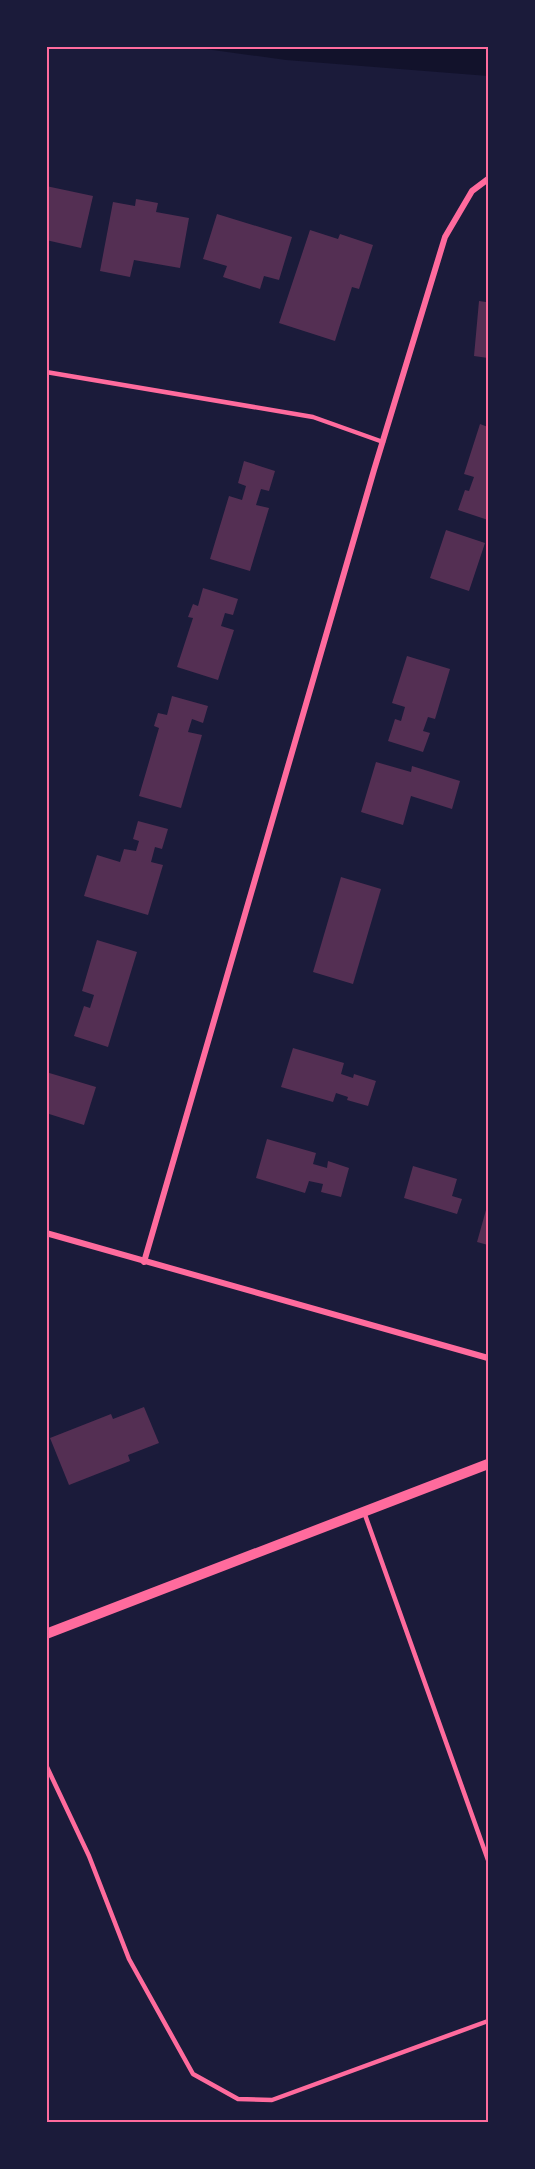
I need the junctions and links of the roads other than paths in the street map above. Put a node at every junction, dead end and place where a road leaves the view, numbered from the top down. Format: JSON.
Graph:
{"nodes":[{"id":1,"x":489,"y":179,"type":"edge"},
{"id":2,"x":46,"y":372,"type":"edge"},
{"id":3,"x":383,"y":442,"type":"junction"},
{"id":4,"x":46,"y":1233,"type":"edge"},
{"id":5,"x":144,"y":1262,"type":"junction"},
{"id":6,"x":489,"y":1358,"type":"edge"},
{"id":7,"x":489,"y":1464,"type":"edge"},
{"id":8,"x":364,"y":1512,"type":"junction"},
{"id":9,"x":46,"y":1634,"type":"edge"},
{"id":10,"x":46,"y":1765,"type":"edge"},
{"id":11,"x":489,"y":1860,"type":"edge"},
{"id":12,"x":489,"y":2021,"type":"edge"}],
"edges":[{"from":1,"to":3,"type":"street"},
{"from":2,"to":3,"type":"lane"},
{"from":3,"to":5,"type":"street"},
{"from":4,"to":5,"type":"street"},
{"from":5,"to":6,"type":"street"},
{"from":7,"to":8,"type":"street"},
{"from":8,"to":9,"type":"street"},
{"from":8,"to":11,"type":"lane"},
{"from":10,"to":12,"type":"lane"}]}
